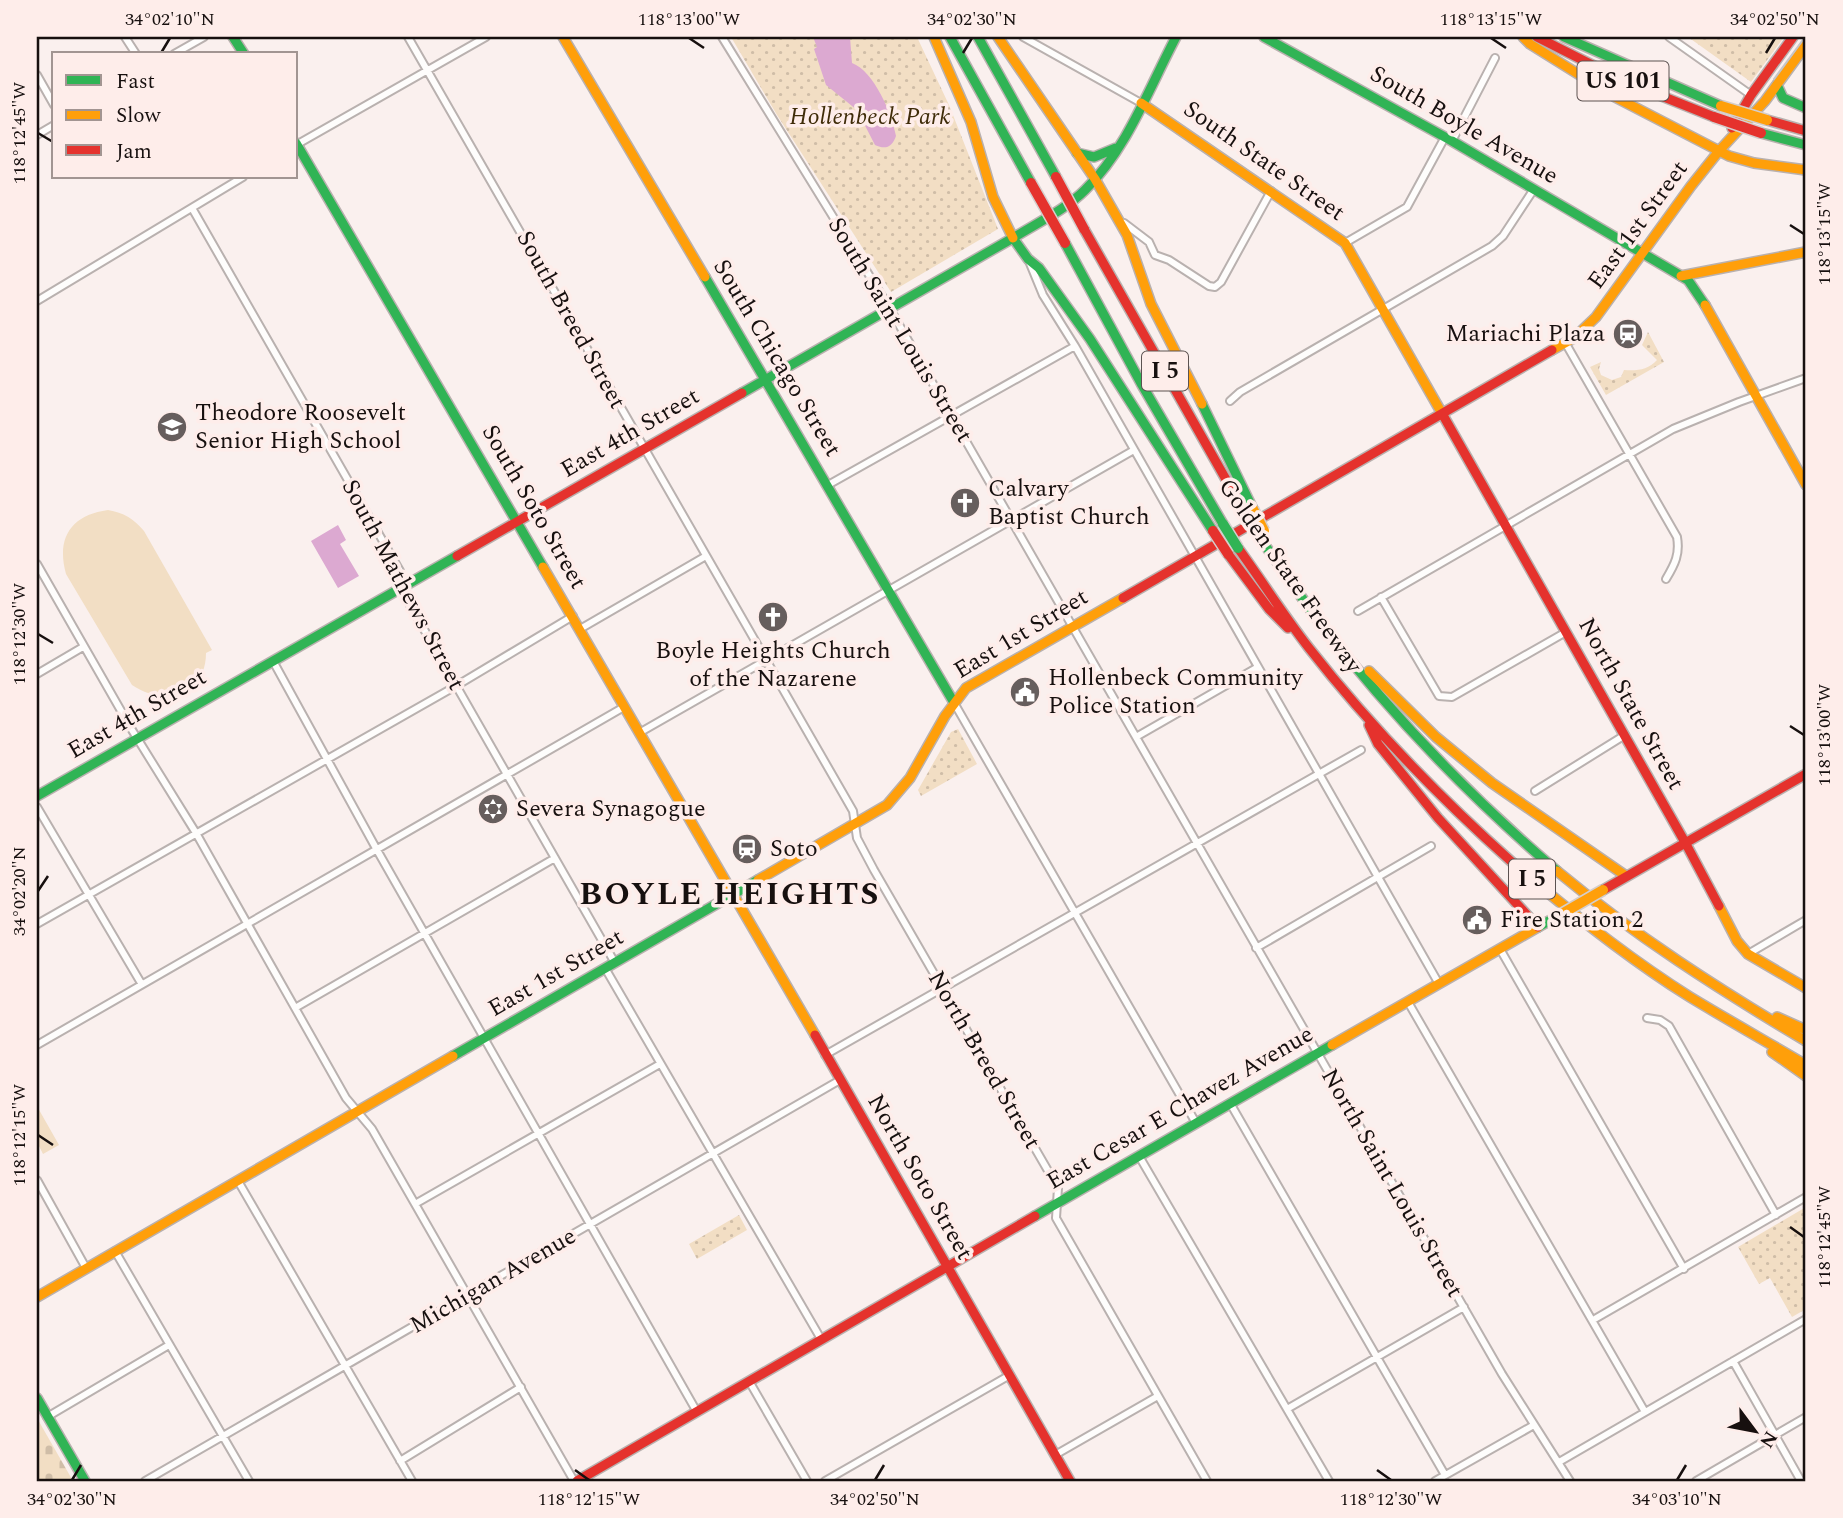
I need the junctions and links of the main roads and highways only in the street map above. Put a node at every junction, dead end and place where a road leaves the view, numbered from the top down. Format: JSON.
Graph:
{"nodes":[{"id":1,"x":233,"y":37,"type":"edge"},
{"id":2,"x":563,"y":37,"type":"edge"},
{"id":3,"x":934,"y":37,"type":"edge"},
{"id":4,"x":950,"y":37,"type":"edge"},
{"id":5,"x":978,"y":37,"type":"edge"},
{"id":6,"x":998,"y":37,"type":"edge"},
{"id":7,"x":1176,"y":37,"type":"edge"},
{"id":8,"x":1264,"y":37,"type":"edge"},
{"id":9,"x":1523,"y":37,"type":"edge"},
{"id":10,"x":1536,"y":37,"type":"edge"},
{"id":11,"x":1564,"y":37,"type":"edge"},
{"id":12,"x":1793,"y":37,"type":"edge"},
{"id":13,"x":1806,"y":45,"type":"edge"},
{"id":14,"x":243,"y":52,"type":"edge"},
{"id":15,"x":1777,"y":85,"type":"junction"},
{"id":16,"x":1141,"y":103,"type":"junction"},
{"id":17,"x":1806,"y":108,"type":"edge"},
{"id":18,"x":1806,"y":131,"type":"edge"},
{"id":19,"x":1806,"y":145,"type":"edge"},
{"id":20,"x":298,"y":147,"type":"edge"},
{"id":21,"x":1116,"y":148,"type":"junction"},
{"id":22,"x":1719,"y":151,"type":"junction"},
{"id":23,"x":1077,"y":153,"type":"junction"},
{"id":24,"x":1806,"y":170,"type":"edge"},
{"id":25,"x":1095,"y":179,"type":"junction"},
{"id":26,"x":1013,"y":237,"type":"junction"},
{"id":27,"x":1642,"y":252,"type":"junction"},
{"id":28,"x":1806,"y":252,"type":"edge"},
{"id":29,"x":1681,"y":276,"type":"junction"},
{"id":30,"x":766,"y":379,"type":"junction"},
{"id":31,"x":1442,"y":416,"type":"junction"},
{"id":32,"x":1806,"y":485,"type":"edge"},
{"id":33,"x":1249,"y":511,"type":"junction"},
{"id":34,"x":517,"y":522,"type":"junction"},
{"id":35,"x":1326,"y":630,"type":"junction"},
{"id":36,"x":1308,"y":647,"type":"junction"},
{"id":37,"x":953,"y":701,"type":"junction"},
{"id":38,"x":1363,"y":713,"type":"junction"},
{"id":39,"x":1806,"y":774,"type":"edge"},
{"id":40,"x":37,"y":796,"type":"edge"},
{"id":41,"x":1686,"y":844,"type":"junction"},
{"id":42,"x":1626,"y":876,"type":"junction"},
{"id":43,"x":734,"y":894,"type":"junction"},
{"id":44,"x":1538,"y":927,"type":"junction"},
{"id":45,"x":1806,"y":988,"type":"edge"},
{"id":46,"x":1733,"y":997,"type":"junction"},
{"id":47,"x":1724,"y":1017,"type":"junction"},
{"id":48,"x":1806,"y":1030,"type":"edge"},
{"id":49,"x":1806,"y":1041,"type":"edge"},
{"id":50,"x":1806,"y":1065,"type":"edge"},
{"id":51,"x":1806,"y":1076,"type":"edge"},
{"id":52,"x":947,"y":1266,"type":"junction"},
{"id":53,"x":37,"y":1297,"type":"edge"},
{"id":54,"x":37,"y":1398,"type":"edge"},
{"id":55,"x":85,"y":1481,"type":"edge"},
{"id":56,"x":575,"y":1481,"type":"edge"},
{"id":57,"x":1068,"y":1481,"type":"edge"}],
"edges":[{"from":1,"to":14,"type":"main road"},
{"from":2,"to":30,"type":"main road","name":"South Chicago Street"},
{"from":3,"to":26,"type":"main road"},
{"from":4,"to":36,"type":"main road","name":"Golden State Freeway","number":"I 5","bridge":true},
{"from":5,"to":33,"type":"main road","name":"Golden State Freeway","number":"I 5","bridge":true},
{"from":6,"to":23,"type":"main road"},
{"from":7,"to":16,"type":"main road","name":"East 4th Street"},
{"from":8,"to":27,"type":"main road","name":"South Boyle Avenue"},
{"from":9,"to":22,"type":"main road"},
{"from":10,"to":19,"type":"main road","number":"US 101","bridge":true},
{"from":11,"to":18,"type":"main road","number":"US 101","bridge":true},
{"from":12,"to":22,"type":"main road","name":"East 1st Street"},
{"from":13,"to":15,"type":"main road","name":"East 1st Street"},
{"from":15,"to":17,"type":"main road"},
{"from":15,"to":22,"type":"main road","name":"East 1st Street"},
{"from":16,"to":21,"type":"main road","name":"East 4th Street"},
{"from":16,"to":31,"type":"main road","name":"South State Street"},
{"from":20,"to":34,"type":"main road","name":"South Soto Street"},
{"from":21,"to":23,"type":"main road"},
{"from":21,"to":25,"type":"main road","name":"East 4th Street"},
{"from":22,"to":24,"type":"main road"},
{"from":22,"to":27,"type":"main road","name":"East 1st Street"},
{"from":23,"to":25,"type":"main road"},
{"from":25,"to":26,"type":"main road","name":"East 4th Street"},
{"from":25,"to":33,"type":"main road"},
{"from":26,"to":30,"type":"main road","name":"East 4th Street"},
{"from":26,"to":36,"type":"main road","bridge":true},
{"from":27,"to":29,"type":"main road","name":"South Boyle Avenue"},
{"from":27,"to":31,"type":"main road","name":"East 1st Street"},
{"from":28,"to":29,"type":"main road"},
{"from":29,"to":32,"type":"main road","name":"South Boyle Avenue"},
{"from":30,"to":34,"type":"main road","name":"East 4th Street"},
{"from":30,"to":37,"type":"main road","name":"South Chicago Street"},
{"from":31,"to":37,"type":"main road","name":"East 1st Street"},
{"from":31,"to":41,"type":"main road","name":"North State Street"},
{"from":33,"to":35,"type":"main road","name":"Golden State Freeway","number":"I 5","bridge":true},
{"from":34,"to":40,"type":"main road","name":"East 4th Street"},
{"from":34,"to":43,"type":"main road","name":"South Soto Street"},
{"from":35,"to":42,"type":"main road"},
{"from":35,"to":46,"type":"main road","name":"Golden State Freeway","number":"I 5"},
{"from":36,"to":38,"type":"main road","name":"Golden State Freeway","number":"I 5"},
{"from":37,"to":43,"type":"main road","name":"East 1st Street"},
{"from":38,"to":44,"type":"main road"},
{"from":38,"to":47,"type":"main road","name":"Golden State Freeway","number":"I 5"},
{"from":39,"to":41,"type":"main road","name":"East Cesar E Chavez Avenue"},
{"from":41,"to":42,"type":"main road","name":"East Cesar E Chavez Avenue"},
{"from":41,"to":45,"type":"main road","name":"North State Street"},
{"from":42,"to":44,"type":"main road","name":"East Cesar E Chavez Avenue","bridge":true},
{"from":43,"to":52,"type":"main road","name":"North Soto Street"},
{"from":43,"to":53,"type":"main road","name":"East 1st Street"},
{"from":44,"to":52,"type":"main road","name":"East Cesar E Chavez Avenue"},
{"from":46,"to":48,"type":"main road"},
{"from":46,"to":49,"type":"main road","name":"Golden State Freeway","number":"I 5"},
{"from":47,"to":50,"type":"main road","name":"Golden State Freeway","number":"I 5"},
{"from":47,"to":51,"type":"main road"},
{"from":52,"to":56,"type":"main road","name":"East Cesar E Chavez Avenue"},
{"from":52,"to":57,"type":"main road","name":"North Soto Street"},
{"from":54,"to":55,"type":"main road"}]}
